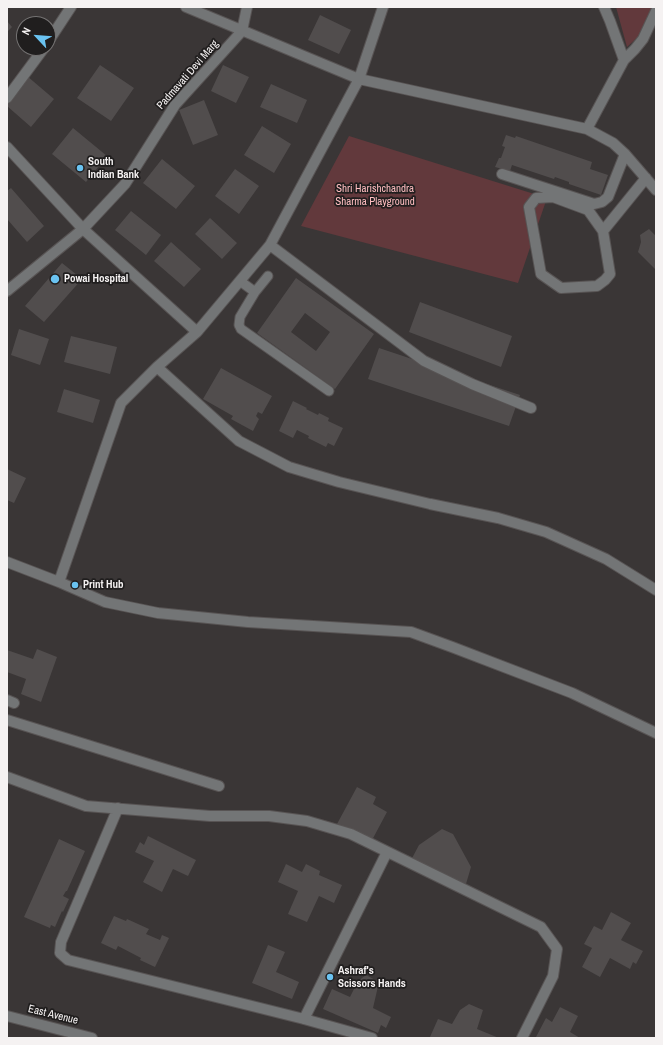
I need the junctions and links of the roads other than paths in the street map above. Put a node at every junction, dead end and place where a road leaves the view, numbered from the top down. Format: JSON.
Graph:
{"nodes":[{"id":1,"x":71,"y":7,"type":"edge"},
{"id":2,"x":186,"y":7,"type":"edge"},
{"id":3,"x":247,"y":7,"type":"edge"},
{"id":4,"x":383,"y":7,"type":"edge"},
{"id":5,"x":604,"y":7,"type":"edge"},
{"id":6,"x":656,"y":10,"type":"edge"},
{"id":7,"x":56,"y":30,"type":"edge"},
{"id":8,"x":242,"y":31,"type":"junction"},
{"id":9,"x":38,"y":56,"type":"edge"},
{"id":10,"x":624,"y":60,"type":"junction"},
{"id":11,"x":359,"y":80,"type":"junction"},
{"id":12,"x":7,"y":98,"type":"edge"},
{"id":13,"x":587,"y":129,"type":"junction"},
{"id":14,"x":7,"y":147,"type":"edge"},
{"id":15,"x":625,"y":154,"type":"junction"},
{"id":16,"x":502,"y":174,"type":"dead end"},
{"id":17,"x":646,"y":178,"type":"junction"},
{"id":18,"x":656,"y":190,"type":"edge"},
{"id":19,"x":83,"y":229,"type":"junction"},
{"id":20,"x":603,"y":231,"type":"junction"},
{"id":21,"x":270,"y":245,"type":"junction"},
{"id":22,"x":268,"y":276,"type":"dead end"},
{"id":23,"x":240,"y":281,"type":"junction"},
{"id":24,"x":7,"y":291,"type":"edge"},
{"id":25,"x":255,"y":292,"type":"junction"},
{"id":26,"x":196,"y":332,"type":"junction"},
{"id":27,"x":157,"y":367,"type":"junction"},
{"id":28,"x":329,"y":391,"type":"dead end"},
{"id":29,"x":531,"y":408,"type":"dead end"},
{"id":30,"x":7,"y":562,"type":"edge"},
{"id":31,"x":59,"y":582,"type":"junction"},
{"id":32,"x":656,"y":590,"type":"edge"},
{"id":33,"x":7,"y":720,"type":"edge"},
{"id":34,"x":656,"y":733,"type":"edge"},
{"id":35,"x":7,"y":777,"type":"edge"},
{"id":36,"x":219,"y":786,"type":"dead end"},
{"id":37,"x":118,"y":808,"type":"junction"},
{"id":38,"x":388,"y":852,"type":"junction"},
{"id":39,"x":7,"y":1016,"type":"edge"},
{"id":40,"x":304,"y":1019,"type":"junction"},
{"id":41,"x":92,"y":1038,"type":"edge"},
{"id":42,"x":372,"y":1038,"type":"edge"},
{"id":43,"x":522,"y":1038,"type":"edge"}],
"edges":[{"from":1,"to":7,"type":"street"},
{"from":2,"to":8,"type":"street"},
{"from":3,"to":8,"type":"street"},
{"from":4,"to":11,"type":"street"},
{"from":5,"to":10,"type":"street"},
{"from":6,"to":10,"type":"street"},
{"from":8,"to":11,"type":"street"},
{"from":8,"to":19,"type":"street","name":"Padmavati Devi Marg"},
{"from":9,"to":12,"type":"street"},
{"from":10,"to":13,"type":"street"},
{"from":11,"to":13,"type":"street"},
{"from":11,"to":21,"type":"street"},
{"from":13,"to":15,"type":"street"},
{"from":14,"to":19,"type":"street"},
{"from":15,"to":16,"type":"street"},
{"from":15,"to":17,"type":"street"},
{"from":17,"to":18,"type":"street"},
{"from":17,"to":20,"type":"street"},
{"from":19,"to":24,"type":"street","name":"Padmavati Devi Marg"},
{"from":19,"to":26,"type":"street"},
{"from":20,"to":20,"type":"street"},
{"from":21,"to":23,"type":"street"},
{"from":21,"to":29,"type":"street"},
{"from":22,"to":25,"type":"lane"},
{"from":23,"to":25,"type":"lane"},
{"from":23,"to":26,"type":"street"},
{"from":25,"to":28,"type":"lane"},
{"from":26,"to":27,"type":"street"},
{"from":27,"to":31,"type":"street"},
{"from":27,"to":32,"type":"street"},
{"from":30,"to":31,"type":"street"},
{"from":31,"to":34,"type":"street"},
{"from":33,"to":36,"type":"street"},
{"from":35,"to":37,"type":"street"},
{"from":37,"to":38,"type":"street"},
{"from":37,"to":40,"type":"street"},
{"from":38,"to":40,"type":"street"},
{"from":38,"to":43,"type":"street"},
{"from":39,"to":41,"type":"street","name":"East Avenue"},
{"from":40,"to":42,"type":"street"}]}
